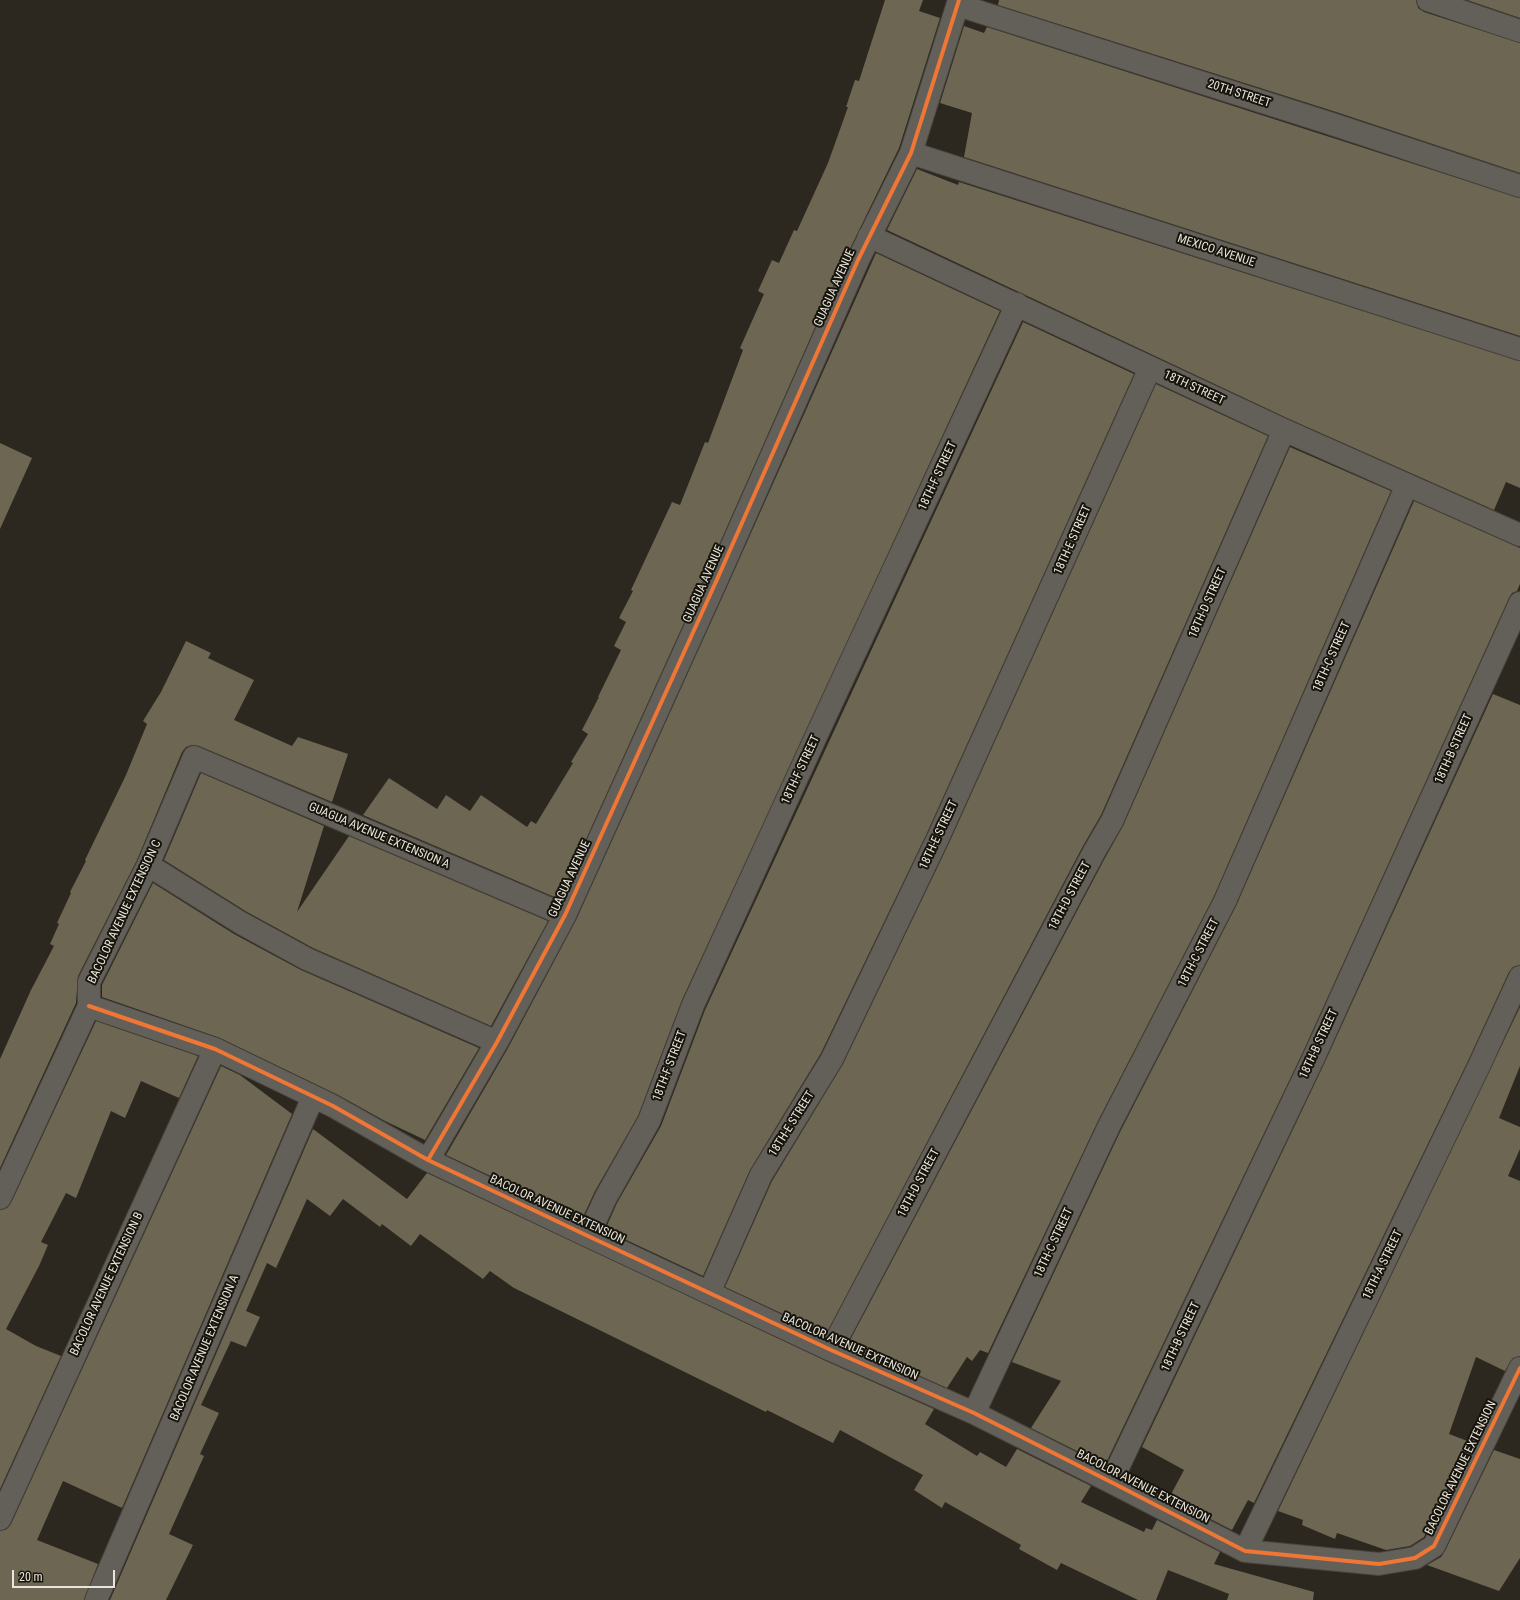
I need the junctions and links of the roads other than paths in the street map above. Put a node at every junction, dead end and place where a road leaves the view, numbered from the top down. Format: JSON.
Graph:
{"nodes":[{"id":1,"x":1428,"y":0,"type":"edge"},
{"id":2,"x":959,"y":2,"type":"edge"},
{"id":3,"x":1520,"y":31,"type":"edge"},
{"id":4,"x":911,"y":153,"type":"junction"},
{"id":5,"x":1520,"y":186,"type":"edge"},
{"id":6,"x":869,"y":236,"type":"junction"},
{"id":7,"x":1017,"y":304,"type":"junction"},
{"id":8,"x":1520,"y":349,"type":"edge"},
{"id":9,"x":1150,"y":368,"type":"junction"},
{"id":10,"x":1284,"y":430,"type":"junction"},
{"id":11,"x":1407,"y":485,"type":"junction"},
{"id":12,"x":1520,"y":535,"type":"edge"},
{"id":13,"x":1520,"y":603,"type":"edge"},
{"id":14,"x":194,"y":757,"type":"joint"},
{"id":15,"x":148,"y":865,"type":"junction"},
{"id":16,"x":565,"y":916,"type":"junction"},
{"id":17,"x":1520,"y":977,"type":"edge"},
{"id":18,"x":88,"y":1006,"type":"junction"},
{"id":19,"x":497,"y":1042,"type":"junction"},
{"id":20,"x":215,"y":1049,"type":"junction"},
{"id":21,"x":313,"y":1097,"type":"junction"},
{"id":22,"x":428,"y":1160,"type":"junction"},
{"id":23,"x":0,"y":1198,"type":"edge"},
{"id":24,"x":588,"y":1236,"type":"junction"},
{"id":25,"x":709,"y":1293,"type":"junction"},
{"id":26,"x":831,"y":1350,"type":"junction"},
{"id":27,"x":1520,"y":1368,"type":"edge"},
{"id":28,"x":974,"y":1413,"type":"junction"},
{"id":29,"x":1111,"y":1482,"type":"junction"},
{"id":30,"x":0,"y":1520,"type":"edge"},
{"id":31,"x":1245,"y":1551,"type":"junction"},
{"id":32,"x":96,"y":1600,"type":"edge"}],
"edges":[{"from":1,"to":3,"type":"street"},
{"from":2,"to":4,"type":"street","name":"GUAGUA AVENUE"},
{"from":2,"to":5,"type":"street","name":"20TH STREET"},
{"from":4,"to":6,"type":"street","name":"GUAGUA AVENUE"},
{"from":4,"to":8,"type":"street","name":"MEXICO AVENUE"},
{"from":6,"to":7,"type":"street","name":"18TH STREET"},
{"from":6,"to":16,"type":"street","name":"GUAGUA AVENUE"},
{"from":7,"to":9,"type":"street","name":"18TH STREET"},
{"from":7,"to":24,"type":"street","name":"18TH-F STREET"},
{"from":9,"to":10,"type":"street","name":"18TH STREET"},
{"from":9,"to":25,"type":"street","name":"18TH-E STREET"},
{"from":10,"to":11,"type":"street","name":"18TH STREET"},
{"from":10,"to":26,"type":"street","name":"18TH-D STREET"},
{"from":11,"to":12,"type":"street","name":"18TH STREET"},
{"from":11,"to":28,"type":"street","name":"18TH-C STREET"},
{"from":13,"to":29,"type":"street","name":"18TH-B STREET"},
{"from":14,"to":15,"type":"street","name":"BACOLOR AVENUE EXTENSION C"},
{"from":14,"to":16,"type":"street","name":"GUAGUA AVENUE EXTENSION A"},
{"from":15,"to":18,"type":"street","name":"BACOLOR AVENUE EXTENSION C"},
{"from":15,"to":19,"type":"street"},
{"from":16,"to":19,"type":"street","name":"GUAGUA AVENUE"},
{"from":17,"to":31,"type":"street","name":"18TH-A STREET"},
{"from":18,"to":20,"type":"street","name":"BACOLOR AVENUE EXTENSION"},
{"from":18,"to":23,"type":"street","name":"BACOLOR AVENUE EXTENSION C"},
{"from":19,"to":22,"type":"street","name":"GUAGUA AVENUE"},
{"from":20,"to":21,"type":"street","name":"BACOLOR AVENUE EXTENSION"},
{"from":20,"to":30,"type":"street","name":"BACOLOR AVENUE EXTENSION B"},
{"from":21,"to":22,"type":"street","name":"BACOLOR AVENUE EXTENSION"},
{"from":21,"to":32,"type":"street","name":"BACOLOR AVENUE EXTENSION A"},
{"from":22,"to":24,"type":"street","name":"BACOLOR AVENUE EXTENSION"},
{"from":24,"to":25,"type":"street","name":"BACOLOR AVENUE EXTENSION"},
{"from":25,"to":26,"type":"street","name":"BACOLOR AVENUE EXTENSION"},
{"from":26,"to":28,"type":"street","name":"BACOLOR AVENUE EXTENSION"},
{"from":27,"to":31,"type":"street","name":"BACOLOR AVENUE EXTENSION"},
{"from":28,"to":29,"type":"street","name":"BACOLOR AVENUE EXTENSION"},
{"from":29,"to":31,"type":"street","name":"BACOLOR AVENUE EXTENSION"}]}
